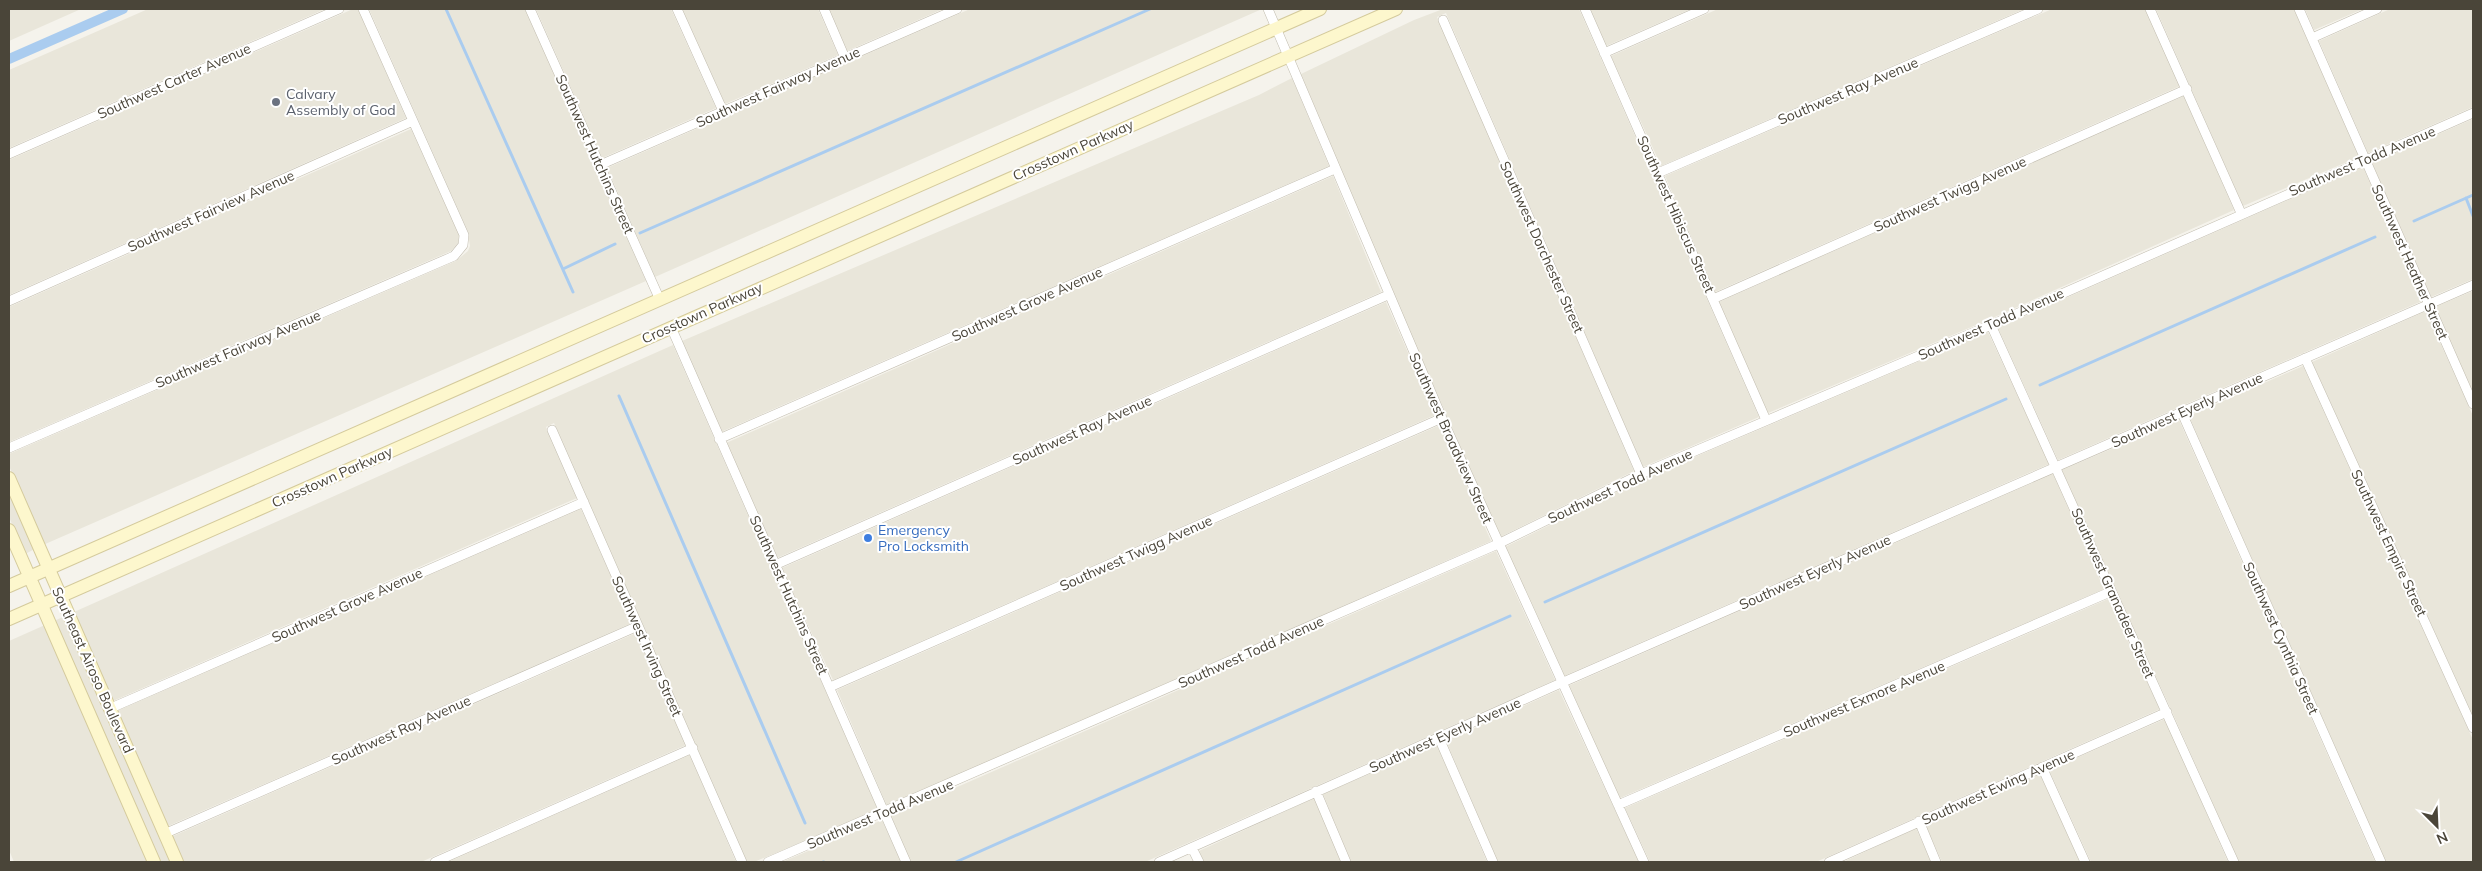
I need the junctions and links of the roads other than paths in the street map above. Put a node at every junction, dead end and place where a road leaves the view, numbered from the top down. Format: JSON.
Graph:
{"nodes":[{"id":1,"x":339,"y":9,"type":"edge"},
{"id":2,"x":363,"y":9,"type":"edge"},
{"id":3,"x":530,"y":9,"type":"edge"},
{"id":4,"x":677,"y":9,"type":"edge"},
{"id":5,"x":824,"y":9,"type":"edge"},
{"id":6,"x":957,"y":9,"type":"edge"},
{"id":7,"x":1268,"y":9,"type":"edge"},
{"id":8,"x":1320,"y":9,"type":"edge"},
{"id":9,"x":1396,"y":9,"type":"edge"},
{"id":10,"x":1585,"y":9,"type":"edge"},
{"id":11,"x":1704,"y":9,"type":"edge"},
{"id":12,"x":2038,"y":9,"type":"edge"},
{"id":13,"x":2150,"y":9,"type":"edge"},
{"id":14,"x":2299,"y":9,"type":"edge"},
{"id":15,"x":2376,"y":9,"type":"edge"},
{"id":16,"x":1443,"y":20,"type":"dead end"},
{"id":17,"x":1276,"y":28,"type":"junction"},
{"id":18,"x":2312,"y":38,"type":"junction"},
{"id":19,"x":1604,"y":53,"type":"junction"},
{"id":20,"x":1288,"y":55,"type":"junction"},
{"id":21,"x":845,"y":58,"type":"junction"},
{"id":22,"x":2186,"y":89,"type":"junction"},
{"id":23,"x":722,"y":111,"type":"junction"},
{"id":24,"x":2473,"y":113,"type":"edge"},
{"id":25,"x":413,"y":122,"type":"junction"},
{"id":26,"x":9,"y":154,"type":"edge"},
{"id":27,"x":2365,"y":160,"type":"junction"},
{"id":28,"x":600,"y":165,"type":"junction"},
{"id":29,"x":1335,"y":169,"type":"junction"},
{"id":30,"x":1658,"y":173,"type":"junction"},
{"id":31,"x":2241,"y":213,"type":"junction"},
{"id":32,"x":2473,"y":285,"type":"edge"},
{"id":33,"x":1388,"y":295,"type":"junction"},
{"id":34,"x":1713,"y":299,"type":"junction"},
{"id":35,"x":660,"y":300,"type":"junction"},
{"id":36,"x":9,"y":301,"type":"edge"},
{"id":37,"x":2429,"y":304,"type":"junction"},
{"id":38,"x":1991,"y":325,"type":"junction"},
{"id":39,"x":671,"y":328,"type":"junction"},
{"id":40,"x":2305,"y":358,"type":"junction"},
{"id":41,"x":2473,"y":404,"type":"edge"},
{"id":42,"x":2182,"y":413,"type":"junction"},
{"id":43,"x":1442,"y":418,"type":"junction"},
{"id":44,"x":1766,"y":420,"type":"junction"},
{"id":45,"x":552,"y":430,"type":"dead end"},
{"id":46,"x":719,"y":440,"type":"junction"},
{"id":47,"x":9,"y":448,"type":"edge"},
{"id":48,"x":2056,"y":467,"type":"junction"},
{"id":49,"x":1641,"y":474,"type":"junction"},
{"id":50,"x":9,"y":478,"type":"edge"},
{"id":51,"x":584,"y":502,"type":"junction"},
{"id":52,"x":9,"y":530,"type":"edge"},
{"id":53,"x":1498,"y":544,"type":"junction"},
{"id":54,"x":775,"y":565,"type":"junction"},
{"id":55,"x":49,"y":569,"type":"junction"},
{"id":56,"x":30,"y":577,"type":"junction"},
{"id":57,"x":9,"y":586,"type":"edge"},
{"id":58,"x":2110,"y":592,"type":"junction"},
{"id":59,"x":61,"y":596,"type":"junction"},
{"id":60,"x":42,"y":604,"type":"junction"},
{"id":61,"x":9,"y":619,"type":"edge"},
{"id":62,"x":638,"y":626,"type":"junction"},
{"id":63,"x":1561,"y":683,"type":"junction"},
{"id":64,"x":830,"y":687,"type":"junction"},
{"id":65,"x":111,"y":708,"type":"junction"},
{"id":66,"x":2167,"y":712,"type":"junction"},
{"id":67,"x":2473,"y":728,"type":"edge"},
{"id":68,"x":1439,"y":738,"type":"junction"},
{"id":69,"x":692,"y":748,"type":"junction"},
{"id":70,"x":2042,"y":767,"type":"junction"},
{"id":71,"x":1316,"y":791,"type":"junction"},
{"id":72,"x":1618,"y":805,"type":"junction"},
{"id":73,"x":884,"y":813,"type":"junction"},
{"id":74,"x":1919,"y":821,"type":"junction"},
{"id":75,"x":164,"y":834,"type":"junction"},
{"id":76,"x":1192,"y":848,"type":"junction"},
{"id":77,"x":154,"y":862,"type":"edge"},
{"id":78,"x":177,"y":862,"type":"edge"},
{"id":79,"x":434,"y":862,"type":"edge"},
{"id":80,"x":742,"y":862,"type":"edge"},
{"id":81,"x":768,"y":862,"type":"edge"},
{"id":82,"x":906,"y":862,"type":"edge"},
{"id":83,"x":1159,"y":862,"type":"edge"},
{"id":84,"x":1199,"y":862,"type":"edge"},
{"id":85,"x":1346,"y":862,"type":"edge"},
{"id":86,"x":1492,"y":862,"type":"edge"},
{"id":87,"x":1644,"y":862,"type":"edge"},
{"id":88,"x":1829,"y":862,"type":"edge"},
{"id":89,"x":1936,"y":862,"type":"edge"},
{"id":90,"x":2085,"y":862,"type":"edge"},
{"id":91,"x":2234,"y":862,"type":"edge"},
{"id":92,"x":2381,"y":862,"type":"edge"}],
"edges":[{"from":1,"to":26,"type":"street","name":"Southwest Carter Avenue"},
{"from":2,"to":25,"type":"street"},
{"from":3,"to":28,"type":"street","name":"Southwest Hutchins Street"},
{"from":4,"to":23,"type":"street"},
{"from":5,"to":21,"type":"street"},
{"from":6,"to":21,"type":"street","name":"Southwest Fairway Avenue"},
{"from":7,"to":17,"type":"street","name":"Southwest Broadview Street"},
{"from":8,"to":17,"type":"main road","name":"Crosstown Parkway"},
{"from":9,"to":20,"type":"main road","name":"Crosstown Parkway"},
{"from":10,"to":19,"type":"street","name":"Southwest Hibiscus Street"},
{"from":11,"to":19,"type":"street"},
{"from":12,"to":30,"type":"street","name":"Southwest Ray Avenue"},
{"from":13,"to":22,"type":"street"},
{"from":14,"to":18,"type":"street","name":"Southwest Heather Street"},
{"from":15,"to":18,"type":"street"},
{"from":16,"to":49,"type":"street","name":"Southwest Dorchester Street"},
{"from":17,"to":20,"type":"street","name":"Southwest Broadview Street"},
{"from":17,"to":35,"type":"main road","name":"Crosstown Parkway"},
{"from":18,"to":27,"type":"street","name":"Southwest Heather Street"},
{"from":19,"to":30,"type":"street","name":"Southwest Hibiscus Street"},
{"from":20,"to":29,"type":"street","name":"Southwest Broadview Street"},
{"from":20,"to":39,"type":"main road","name":"Crosstown Parkway"},
{"from":21,"to":23,"type":"street","name":"Southwest Fairway Avenue"},
{"from":22,"to":31,"type":"street"},
{"from":22,"to":34,"type":"street","name":"Southwest Twigg Avenue"},
{"from":23,"to":28,"type":"street","name":"Southwest Fairway Avenue"},
{"from":24,"to":27,"type":"street","name":"Southwest Todd Avenue"},
{"from":25,"to":36,"type":"street","name":"Southwest Fairview Avenue"},
{"from":25,"to":47,"type":"street","name":"Southwest Fairway Avenue"},
{"from":27,"to":31,"type":"street","name":"Southwest Todd Avenue"},
{"from":27,"to":37,"type":"street","name":"Southwest Heather Street"},
{"from":28,"to":35,"type":"street","name":"Southwest Hutchins Street"},
{"from":29,"to":33,"type":"street","name":"Southwest Broadview Street"},
{"from":29,"to":46,"type":"street","name":"Southwest Grove Avenue"},
{"from":30,"to":34,"type":"street","name":"Southwest Hibiscus Street"},
{"from":31,"to":38,"type":"street","name":"Southwest Todd Avenue"},
{"from":32,"to":37,"type":"street","name":"Southwest Eyerly Avenue"},
{"from":33,"to":43,"type":"street","name":"Southwest Broadview Street"},
{"from":33,"to":54,"type":"street","name":"Southwest Ray Avenue"},
{"from":34,"to":44,"type":"street","name":"Southwest Hibiscus Street"},
{"from":35,"to":55,"type":"main road","name":"Crosstown Parkway"},
{"from":37,"to":40,"type":"street","name":"Southwest Eyerly Avenue"},
{"from":37,"to":41,"type":"street","name":"Southwest Heather Street"},
{"from":38,"to":44,"type":"street","name":"Southwest Todd Avenue"},
{"from":38,"to":48,"type":"street","name":"Southwest Granadeer Street"},
{"from":39,"to":46,"type":"street","name":"Southwest Hutchins Street"},
{"from":39,"to":59,"type":"main road","name":"Crosstown Parkway"},
{"from":40,"to":42,"type":"street","name":"Southwest Eyerly Avenue"},
{"from":40,"to":67,"type":"street","name":"Southwest Empire Street"},
{"from":42,"to":48,"type":"street","name":"Southwest Eyerly Avenue"},
{"from":42,"to":92,"type":"street","name":"Southwest Cynthia Street"},
{"from":43,"to":53,"type":"street","name":"Southwest Broadview Street"},
{"from":43,"to":64,"type":"street","name":"Southwest Twigg Avenue"},
{"from":44,"to":49,"type":"street","name":"Southwest Todd Avenue"},
{"from":45,"to":51,"type":"street","name":"Southwest Irving Street"},
{"from":46,"to":54,"type":"street","name":"Southwest Hutchins Street"},
{"from":48,"to":58,"type":"street","name":"Southwest Granadeer Street"},
{"from":48,"to":63,"type":"street","name":"Southwest Eyerly Avenue"},
{"from":49,"to":53,"type":"street","name":"Southwest Todd Avenue"},
{"from":50,"to":55,"type":"main road","name":"Southeast Airoso Boulevard"},
{"from":51,"to":62,"type":"street","name":"Southwest Irving Street"},
{"from":51,"to":65,"type":"street","name":"Southwest Grove Avenue"},
{"from":52,"to":56,"type":"main road","name":"Southeast Airoso Boulevard"},
{"from":53,"to":63,"type":"street","name":"Southwest Broadview Street"},
{"from":53,"to":73,"type":"street","name":"Southwest Todd Avenue"},
{"from":54,"to":64,"type":"street","name":"Southwest Hutchins Street"},
{"from":55,"to":56,"type":"main road","name":"Crosstown Parkway"},
{"from":55,"to":59,"type":"main road","name":"Southeast Airoso Boulevard"},
{"from":56,"to":57,"type":"main road","name":"Crosstown Parkway"},
{"from":56,"to":60,"type":"main road","name":"Southeast Airoso Boulevard"},
{"from":58,"to":66,"type":"street","name":"Southwest Granadeer Street"},
{"from":58,"to":72,"type":"street","name":"Southwest Exmore Avenue"},
{"from":59,"to":60,"type":"main road","name":"Crosstown Parkway"},
{"from":59,"to":65,"type":"main road","name":"Southeast Airoso Boulevard"},
{"from":60,"to":61,"type":"main road","name":"Crosstown Parkway"},
{"from":60,"to":77,"type":"main road","name":"Southeast Airoso Boulevard"},
{"from":62,"to":69,"type":"street","name":"Southwest Irving Street"},
{"from":62,"to":75,"type":"street","name":"Southwest Ray Avenue"},
{"from":63,"to":68,"type":"street","name":"Southwest Eyerly Avenue"},
{"from":63,"to":72,"type":"street","name":"Southwest Broadview Street"},
{"from":64,"to":73,"type":"street","name":"Southwest Hutchins Street"},
{"from":65,"to":75,"type":"main road","name":"Southeast Airoso Boulevard"},
{"from":66,"to":70,"type":"street","name":"Southwest Ewing Avenue"},
{"from":66,"to":91,"type":"street","name":"Southwest Granadeer Street"},
{"from":68,"to":71,"type":"street","name":"Southwest Eyerly Avenue"},
{"from":68,"to":86,"type":"street"},
{"from":69,"to":79,"type":"street"},
{"from":69,"to":80,"type":"street","name":"Southwest Irving Street"},
{"from":70,"to":74,"type":"street","name":"Southwest Ewing Avenue"},
{"from":70,"to":90,"type":"street"},
{"from":71,"to":76,"type":"street","name":"Southwest Eyerly Avenue"},
{"from":71,"to":85,"type":"street"},
{"from":72,"to":87,"type":"street","name":"Southwest Broadview Street"},
{"from":73,"to":81,"type":"street","name":"Southwest Todd Avenue"},
{"from":73,"to":82,"type":"street","name":"Southwest Hutchins Street"},
{"from":74,"to":88,"type":"street","name":"Southwest Ewing Avenue"},
{"from":74,"to":89,"type":"street"},
{"from":75,"to":78,"type":"main road","name":"Southeast Airoso Boulevard"},
{"from":76,"to":83,"type":"street","name":"Southwest Eyerly Avenue"},
{"from":76,"to":84,"type":"street"}]}
